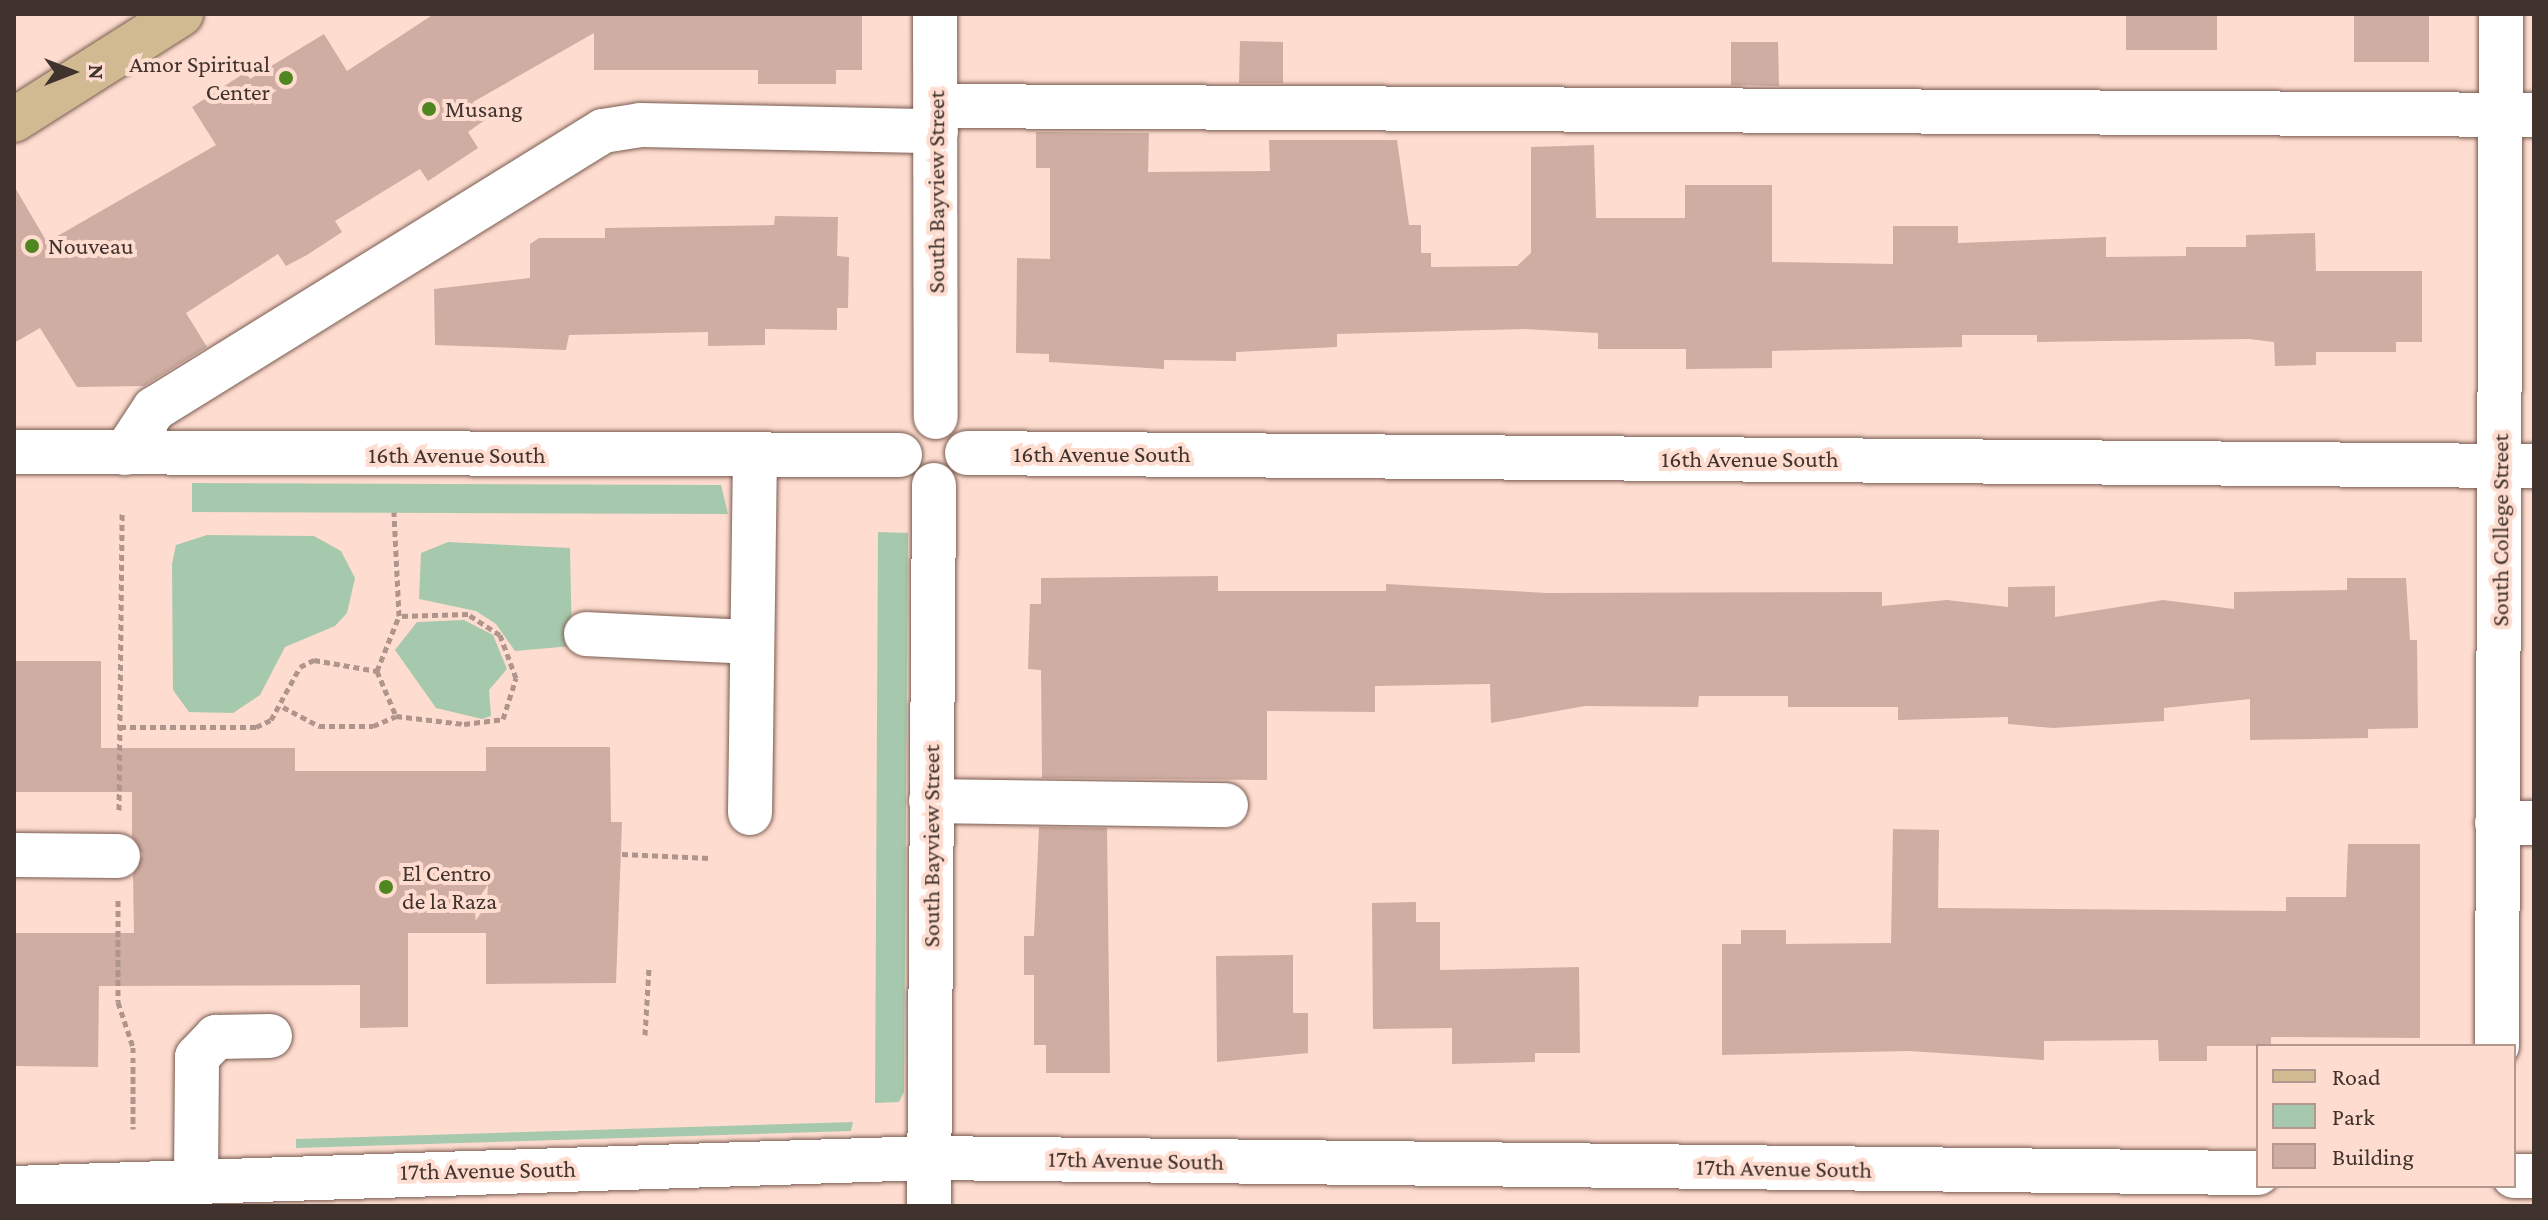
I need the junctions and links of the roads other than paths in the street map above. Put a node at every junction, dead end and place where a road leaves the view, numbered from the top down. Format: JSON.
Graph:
{"nodes":[{"id":1,"x":181,"y":14,"type":"edge"},
{"id":2,"x":935,"y":14,"type":"edge"},
{"id":3,"x":2501,"y":14,"type":"edge"},
{"id":4,"x":2517,"y":115,"type":"edge"},
{"id":5,"x":936,"y":118,"type":"junction"},
{"id":6,"x":14,"y":120,"type":"edge"},
{"id":7,"x":936,"y":417,"type":"junction"},
{"id":8,"x":14,"y":452,"type":"edge"},
{"id":9,"x":125,"y":453,"type":"junction"},
{"id":10,"x":967,"y":453,"type":"junction"},
{"id":11,"x":900,"y":455,"type":"junction"},
{"id":12,"x":755,"y":457,"type":"junction"},
{"id":13,"x":2517,"y":466,"type":"edge"},
{"id":14,"x":934,"y":485,"type":"junction"},
{"id":15,"x":586,"y":634,"type":"dead end"},
{"id":16,"x":751,"y":642,"type":"junction"},
{"id":17,"x":931,"y":801,"type":"junction"},
{"id":18,"x":1226,"y":805,"type":"dead end"},
{"id":19,"x":750,"y":813,"type":"dead end"},
{"id":20,"x":2516,"y":823,"type":"edge"},
{"id":21,"x":14,"y":855,"type":"edge"},
{"id":22,"x":118,"y":856,"type":"dead end"},
{"id":23,"x":270,"y":1036,"type":"dead end"},
{"id":24,"x":2497,"y":1044,"type":"edge"},
{"id":25,"x":929,"y":1158,"type":"junction"},
{"id":26,"x":2256,"y":1173,"type":"edge"},
{"id":27,"x":196,"y":1178,"type":"junction"},
{"id":28,"x":14,"y":1188,"type":"edge"},
{"id":29,"x":362,"y":1189,"type":"edge"},
{"id":30,"x":929,"y":1206,"type":"edge"}],
"edges":[{"from":1,"to":6,"type":"main road"},
{"from":2,"to":5,"type":"street","name":"South Bayview Street"},
{"from":3,"to":4,"type":"street","name":"South College Street"},
{"from":4,"to":5,"type":"street"},
{"from":4,"to":13,"type":"street","name":"South College Street"},
{"from":5,"to":7,"type":"street","name":"South Bayview Street"},
{"from":5,"to":9,"type":"street"},
{"from":7,"to":10,"type":"street"},
{"from":7,"to":11,"type":"street"},
{"from":8,"to":9,"type":"street","name":"16th Avenue South"},
{"from":9,"to":12,"type":"street","name":"16th Avenue South"},
{"from":10,"to":13,"type":"street","name":"16th Avenue South"},
{"from":10,"to":14,"type":"street"},
{"from":11,"to":12,"type":"street","name":"16th Avenue South"},
{"from":11,"to":14,"type":"street"},
{"from":12,"to":16,"type":"street"},
{"from":13,"to":20,"type":"street","name":"South College Street"},
{"from":14,"to":17,"type":"street","name":"South Bayview Street"},
{"from":15,"to":16,"type":"street"},
{"from":16,"to":19,"type":"street"},
{"from":17,"to":18,"type":"street"},
{"from":17,"to":25,"type":"street","name":"South Bayview Street"},
{"from":20,"to":24,"type":"street","name":"South College Street"},
{"from":21,"to":22,"type":"street"},
{"from":23,"to":27,"type":"street"},
{"from":25,"to":26,"type":"street","name":"17th Avenue South"},
{"from":25,"to":29,"type":"street","name":"17th Avenue South"},
{"from":25,"to":30,"type":"street","name":"South Bayview Street"},
{"from":27,"to":28,"type":"street","name":"17th Avenue South"},
{"from":27,"to":29,"type":"street","name":"17th Avenue South"}]}
